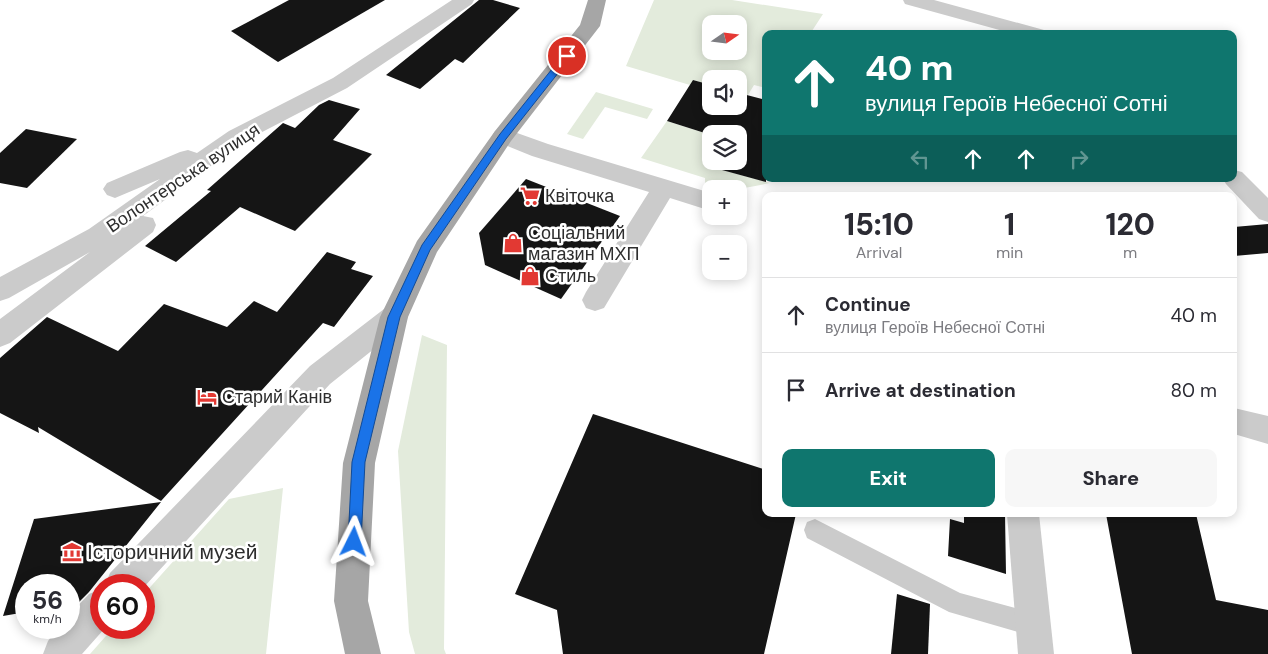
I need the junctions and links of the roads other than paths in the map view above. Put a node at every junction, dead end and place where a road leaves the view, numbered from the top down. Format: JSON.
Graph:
{"nodes":[{"id":1,"x":465,"y":0,"type":"edge"},
{"id":2,"x":597,"y":0,"type":"edge"},
{"id":3,"x":918,"y":1,"type":"edge"},
{"id":4,"x":1023,"y":30,"type":"edge"},
{"id":5,"x":277,"y":116,"type":"junction"},
{"id":6,"x":237,"y":136,"type":"junction"},
{"id":7,"x":503,"y":136,"type":"junction"},
{"id":8,"x":1237,"y":181,"type":"edge"},
{"id":9,"x":664,"y":188,"type":"junction"},
{"id":10,"x":115,"y":189,"type":"dead end"},
{"id":11,"x":702,"y":199,"type":"edge"},
{"id":12,"x":1268,"y":213,"type":"edge"},
{"id":13,"x":0,"y":290,"type":"edge"},
{"id":14,"x":595,"y":300,"type":"dead end"},
{"id":15,"x":394,"y":317,"type":"junction"},
{"id":16,"x":0,"y":335,"type":"edge"},
{"id":17,"x":1237,"y":422,"type":"edge"},
{"id":18,"x":1268,"y":430,"type":"edge"},
{"id":19,"x":1024,"y":517,"type":"edge"},
{"id":20,"x":816,"y":530,"type":"dead end"},
{"id":21,"x":132,"y":574,"type":"edge"},
{"id":22,"x":90,"y":618,"type":"edge"},
{"id":23,"x":1034,"y":639,"type":"edge"},
{"id":24,"x":61,"y":654,"type":"edge"},
{"id":25,"x":363,"y":654,"type":"edge"}],
"edges":[{"from":1,"to":5,"type":"street","name":"Волонтерська вулиця"},
{"from":2,"to":7,"type":"main road"},
{"from":3,"to":4,"type":"street"},
{"from":5,"to":6,"type":"street","name":"Волонтерська вулиця"},
{"from":5,"to":16,"type":"street"},
{"from":6,"to":10,"type":"street"},
{"from":6,"to":13,"type":"street","name":"Волонтерська вулиця"},
{"from":7,"to":9,"type":"street"},
{"from":7,"to":15,"type":"main road"},
{"from":8,"to":12,"type":"street"},
{"from":9,"to":11,"type":"street"},
{"from":9,"to":14,"type":"street"},
{"from":15,"to":21,"type":"street"},
{"from":15,"to":25,"type":"main road"},
{"from":17,"to":18,"type":"street"},
{"from":19,"to":23,"type":"street"},
{"from":20,"to":23,"type":"lane"},
{"from":22,"to":24,"type":"street"}]}
